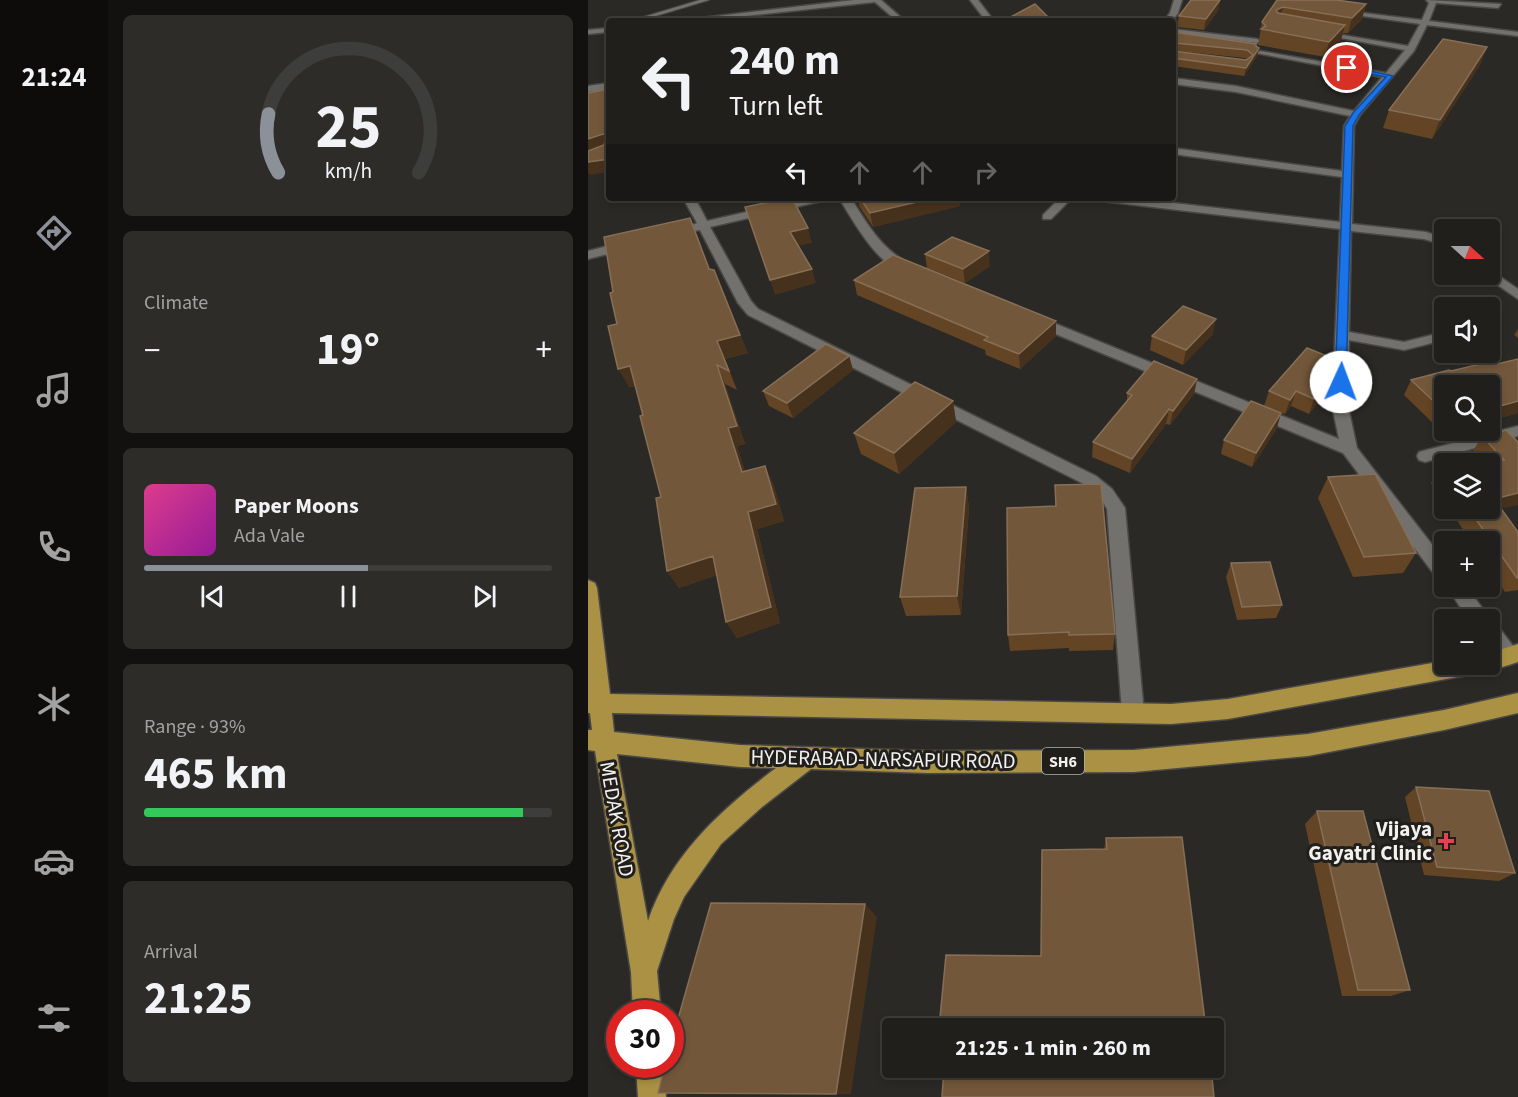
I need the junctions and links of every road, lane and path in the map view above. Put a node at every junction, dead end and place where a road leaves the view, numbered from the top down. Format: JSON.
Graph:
{"nodes":[{"id":1,"x":706,"y":0,"type":"edge"},
{"id":2,"x":875,"y":0,"type":"edge"},
{"id":3,"x":974,"y":0,"type":"edge"},
{"id":4,"x":1178,"y":0,"type":"edge"},
{"id":5,"x":1430,"y":0,"type":"edge"},
{"id":6,"x":1497,"y":3,"type":"edge"},
{"id":7,"x":1471,"y":10,"type":"dead end"},
{"id":8,"x":1330,"y":11,"type":"edge"},
{"id":9,"x":643,"y":18,"type":"edge"},
{"id":10,"x":722,"y":18,"type":"edge"},
{"id":11,"x":896,"y":18,"type":"edge"},
{"id":12,"x":988,"y":18,"type":"edge"},
{"id":13,"x":1170,"y":18,"type":"edge"},
{"id":14,"x":1425,"y":23,"type":"junction"},
{"id":15,"x":606,"y":29,"type":"edge"},
{"id":16,"x":1176,"y":31,"type":"edge"},
{"id":17,"x":588,"y":32,"type":"edge"},
{"id":18,"x":1312,"y":32,"type":"edge"},
{"id":19,"x":1518,"y":34,"type":"edge"},
{"id":20,"x":1257,"y":41,"type":"dead end"},
{"id":21,"x":1411,"y":49,"type":"junction"},
{"id":22,"x":1260,"y":53,"type":"edge"},
{"id":23,"x":1390,"y":76,"type":"junction"},
{"id":24,"x":1176,"y":81,"type":"edge"},
{"id":25,"x":606,"y":86,"type":"edge"},
{"id":26,"x":588,"y":89,"type":"edge"},
{"id":27,"x":1356,"y":114,"type":"junction"},
{"id":28,"x":1176,"y":151,"type":"edge"},
{"id":29,"x":1347,"y":175,"type":"junction"},
{"id":30,"x":691,"y":201,"type":"edge"},
{"id":31,"x":809,"y":201,"type":"edge"},
{"id":32,"x":847,"y":201,"type":"edge"},
{"id":33,"x":1062,"y":201,"type":"edge"},
{"id":34,"x":1126,"y":201,"type":"edge"},
{"id":35,"x":1047,"y":217,"type":"dead end"},
{"id":36,"x":703,"y":225,"type":"junction"},
{"id":37,"x":1346,"y":227,"type":"junction"},
{"id":38,"x":680,"y":231,"type":"edge"},
{"id":39,"x":1434,"y":239,"type":"edge"},
{"id":40,"x":646,"y":240,"type":"edge"},
{"id":41,"x":588,"y":255,"type":"edge"},
{"id":42,"x":920,"y":273,"type":"edge"},
{"id":43,"x":1500,"y":282,"type":"edge"},
{"id":44,"x":1518,"y":295,"type":"edge"},
{"id":45,"x":1024,"y":316,"type":"edge"},
{"id":46,"x":1342,"y":335,"type":"junction"},
{"id":47,"x":1434,"y":338,"type":"edge"},
{"id":48,"x":1518,"y":431,"type":"edge"},
{"id":49,"x":1349,"y":449,"type":"junction"},
{"id":50,"x":1425,"y":456,"type":"dead end"},
{"id":51,"x":1434,"y":560,"type":"edge"},
{"id":52,"x":588,"y":588,"type":"edge"},
{"id":53,"x":1463,"y":597,"type":"edge"},
{"id":54,"x":1473,"y":609,"type":"edge"},
{"id":55,"x":1434,"y":672,"type":"edge"},
{"id":56,"x":594,"y":703,"type":"edge"},
{"id":57,"x":1518,"y":703,"type":"edge"},
{"id":58,"x":1133,"y":713,"type":"junction"},
{"id":59,"x":596,"y":740,"type":"edge"},
{"id":60,"x":806,"y":759,"type":"junction"},
{"id":61,"x":644,"y":972,"type":"junction"},
{"id":62,"x":646,"y":1000,"type":"edge"},
{"id":63,"x":651,"y":1078,"type":"edge"},
{"id":64,"x":652,"y":1097,"type":"edge"}],
"edges":[{"from":1,"to":9,"type":"lane"},
{"from":2,"to":10,"type":"street"},
{"from":2,"to":11,"type":"street"},
{"from":3,"to":12,"type":"street"},
{"from":4,"to":13,"type":"street"},
{"from":5,"to":6,"type":"street"},
{"from":5,"to":14,"type":"street"},
{"from":6,"to":7,"type":"street"},
{"from":8,"to":14,"type":"street"},
{"from":14,"to":19,"type":"street"},
{"from":14,"to":21,"type":"street"},
{"from":15,"to":17,"type":"street"},
{"from":16,"to":20,"type":"street"},
{"from":18,"to":21,"type":"street"},
{"from":21,"to":23,"type":"street"},
{"from":22,"to":23,"type":"street"},
{"from":23,"to":27,"type":"street"},
{"from":24,"to":27,"type":"street"},
{"from":25,"to":26,"type":"street"},
{"from":27,"to":29,"type":"street"},
{"from":28,"to":29,"type":"street"},
{"from":29,"to":37,"type":"street"},
{"from":30,"to":36,"type":"street"},
{"from":31,"to":36,"type":"street"},
{"from":32,"to":42,"type":"street"},
{"from":33,"to":35,"type":"street"},
{"from":34,"to":37,"type":"street"},
{"from":36,"to":38,"type":"street"},
{"from":36,"to":58,"type":"street"},
{"from":37,"to":39,"type":"street"},
{"from":37,"to":46,"type":"street"},
{"from":40,"to":41,"type":"street"},
{"from":43,"to":44,"type":"street"},
{"from":45,"to":49,"type":"street"},
{"from":46,"to":47,"type":"street"},
{"from":46,"to":49,"type":"street"},
{"from":48,"to":50,"type":"street"},
{"from":49,"to":51,"type":"street"},
{"from":52,"to":56,"type":"main road","name":"MEDAK ROAD"},
{"from":53,"to":54,"type":"street"},
{"from":55,"to":58,"type":"main road"},
{"from":56,"to":58,"type":"main road"},
{"from":56,"to":59,"type":"main road","name":"MEDAK ROAD"},
{"from":57,"to":60,"type":"main road","name":"HYDERABAD-NARSAPUR ROAD","number":"SH6"},
{"from":59,"to":60,"type":"main road","name":"HYDERABAD-NARSAPUR ROAD","number":"SH6"},
{"from":59,"to":61,"type":"main road","name":"MEDAK ROAD"},
{"from":60,"to":61,"type":"main road"},
{"from":61,"to":62,"type":"main road","name":"MEDAK ROAD"},
{"from":63,"to":64,"type":"main road"}]}
